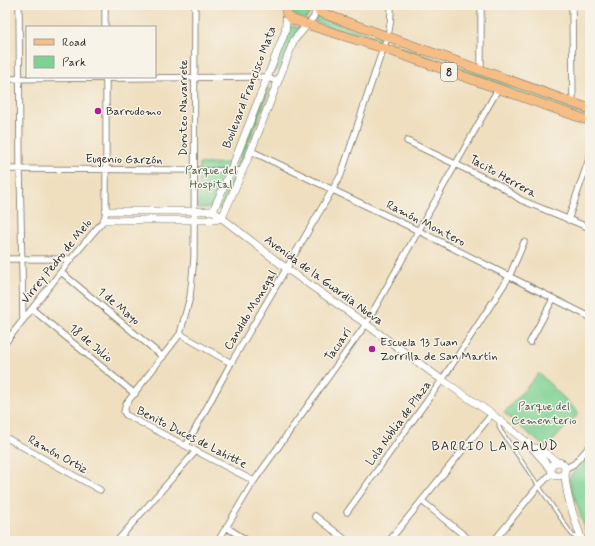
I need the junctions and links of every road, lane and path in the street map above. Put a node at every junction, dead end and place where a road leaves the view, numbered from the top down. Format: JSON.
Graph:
{"nodes":[{"id":1,"x":19,"y":5,"type":"edge"},
{"id":2,"x":105,"y":5,"type":"edge"},
{"id":3,"x":195,"y":5,"type":"edge"},
{"id":4,"x":286,"y":5,"type":"edge"},
{"id":5,"x":391,"y":5,"type":"edge"},
{"id":6,"x":481,"y":5,"type":"edge"},
{"id":7,"x":572,"y":5,"type":"edge"},
{"id":8,"x":314,"y":7,"type":"edge"},
{"id":9,"x":287,"y":15,"type":"junction"},
{"id":10,"x":308,"y":24,"type":"junction"},
{"id":11,"x":105,"y":26,"type":"edge"},
{"id":12,"x":388,"y":38,"type":"junction"},
{"id":13,"x":383,"y":48,"type":"junction"},
{"id":14,"x":481,"y":70,"type":"junction"},
{"id":15,"x":156,"y":77,"type":"edge"},
{"id":16,"x":195,"y":77,"type":"junction"},
{"id":17,"x":266,"y":77,"type":"junction"},
{"id":18,"x":106,"y":78,"type":"edge"},
{"id":19,"x":5,"y":79,"type":"edge"},
{"id":20,"x":20,"y":79,"type":"junction"},
{"id":21,"x":278,"y":82,"type":"junction"},
{"id":22,"x":498,"y":89,"type":"junction"},
{"id":23,"x":573,"y":103,"type":"junction"},
{"id":24,"x":590,"y":109,"type":"edge"},
{"id":25,"x":590,"y":121,"type":"edge"},
{"id":26,"x":407,"y":141,"type":"dead end"},
{"id":27,"x":251,"y":151,"type":"junction"},
{"id":28,"x":590,"y":156,"type":"edge"},
{"id":29,"x":457,"y":163,"type":"junction"},
{"id":30,"x":5,"y":169,"type":"edge"},
{"id":31,"x":20,"y":169,"type":"junction"},
{"id":32,"x":106,"y":169,"type":"junction"},
{"id":33,"x":194,"y":170,"type":"junction"},
{"id":34,"x":231,"y":170,"type":"junction"},
{"id":35,"x":243,"y":170,"type":"junction"},
{"id":36,"x":332,"y":190,"type":"junction"},
{"id":37,"x":106,"y":211,"type":"junction"},
{"id":38,"x":194,"y":211,"type":"junction"},
{"id":39,"x":213,"y":211,"type":"junction"},
{"id":40,"x":222,"y":218,"type":"junction"},
{"id":41,"x":104,"y":220,"type":"junction"},
{"id":42,"x":194,"y":220,"type":"junction"},
{"id":43,"x":568,"y":220,"type":"junction"},
{"id":44,"x":590,"y":228,"type":"edge"},
{"id":45,"x":419,"y":232,"type":"junction"},
{"id":46,"x":524,"y":242,"type":"dead end"},
{"id":47,"x":5,"y":259,"type":"edge"},
{"id":48,"x":22,"y":259,"type":"junction"},
{"id":49,"x":71,"y":259,"type":"junction"},
{"id":50,"x":287,"y":269,"type":"junction"},
{"id":51,"x":61,"y":272,"type":"junction"},
{"id":52,"x":509,"y":278,"type":"junction"},
{"id":53,"x":553,"y":299,"type":"junction"},
{"id":54,"x":32,"y":309,"type":"junction"},
{"id":55,"x":590,"y":317,"type":"edge"},
{"id":56,"x":23,"y":320,"type":"junction"},
{"id":57,"x":366,"y":324,"type":"junction"},
{"id":58,"x":180,"y":334,"type":"junction"},
{"id":59,"x":530,"y":342,"type":"dead end"},
{"id":60,"x":5,"y":343,"type":"edge"},
{"id":61,"x":163,"y":357,"type":"junction"},
{"id":62,"x":231,"y":363,"type":"junction"},
{"id":63,"x":442,"y":380,"type":"junction"},
{"id":64,"x":134,"y":394,"type":"junction"},
{"id":65,"x":125,"y":407,"type":"joint"},
{"id":66,"x":492,"y":414,"type":"junction"},
{"id":67,"x":500,"y":420,"type":"junction"},
{"id":68,"x":5,"y":437,"type":"edge"},
{"id":69,"x":529,"y":444,"type":"junction"},
{"id":70,"x":186,"y":446,"type":"junction"},
{"id":71,"x":590,"y":446,"type":"edge"},
{"id":72,"x":196,"y":451,"type":"junction"},
{"id":73,"x":557,"y":462,"type":"junction"},
{"id":74,"x":566,"y":470,"type":"junction"},
{"id":75,"x":553,"y":473,"type":"junction"},
{"id":76,"x":254,"y":482,"type":"junction"},
{"id":77,"x":539,"y":486,"type":"junction"},
{"id":78,"x":100,"y":490,"type":"dead end"},
{"id":79,"x":567,"y":493,"type":"junction"},
{"id":80,"x":422,"y":501,"type":"junction"},
{"id":81,"x":347,"y":512,"type":"dead end"},
{"id":82,"x":315,"y":516,"type":"dead end"},
{"id":83,"x":226,"y":527,"type":"junction"},
{"id":84,"x":582,"y":540,"type":"edge"},
{"id":85,"x":117,"y":541,"type":"edge"},
{"id":86,"x":218,"y":541,"type":"edge"},
{"id":87,"x":248,"y":541,"type":"edge"},
{"id":88,"x":347,"y":541,"type":"edge"},
{"id":89,"x":389,"y":541,"type":"edge"},
{"id":90,"x":472,"y":541,"type":"edge"},
{"id":91,"x":494,"y":541,"type":"edge"}],
"edges":[{"from":1,"to":20,"type":"street"},
{"from":2,"to":11,"type":"street"},
{"from":3,"to":16,"type":"street","name":"Doroteo Navarrete"},
{"from":4,"to":9,"type":"main road","name":"Boulevard Francisco Mata"},
{"from":5,"to":12,"type":"street","name":"Candido Monegal"},
{"from":6,"to":14,"type":"street"},
{"from":7,"to":23,"type":"street"},
{"from":8,"to":10,"type":"street","name":"Boulevard Francisco Mata"},
{"from":8,"to":12,"type":"main road","number":"8"},
{"from":9,"to":10,"type":"main road","name":"Boulevard Francisco Mata","number":"8"},
{"from":9,"to":17,"type":"street","name":"Boulevard Francisco Mata"},
{"from":10,"to":13,"type":"main road","number":"8"},
{"from":10,"to":21,"type":"street","name":"Boulevard Francisco Mata"},
{"from":12,"to":13,"type":"street","name":"Candido Monegal"},
{"from":12,"to":14,"type":"main road","number":"8"},
{"from":13,"to":22,"type":"main road","number":"8"},
{"from":13,"to":36,"type":"street","name":"Candido Monegal"},
{"from":14,"to":23,"type":"main road","number":"8"},
{"from":15,"to":16,"type":"street"},
{"from":16,"to":17,"type":"street"},
{"from":16,"to":33,"type":"street","name":"Doroteo Navarrete"},
{"from":17,"to":21,"type":"street"},
{"from":17,"to":34,"type":"street","name":"Boulevard Francisco Mata"},
{"from":18,"to":20,"type":"street"},
{"from":18,"to":32,"type":"street","name":"Virrey Pedro de Melo"},
{"from":19,"to":20,"type":"street"},
{"from":20,"to":31,"type":"street"},
{"from":21,"to":27,"type":"street","name":"Boulevard Francisco Mata"},
{"from":22,"to":25,"type":"main road","number":"8"},
{"from":22,"to":29,"type":"street","name":"Tacuarí"},
{"from":23,"to":24,"type":"main road","number":"8"},
{"from":26,"to":29,"type":"street","name":"Tacito Herrera"},
{"from":27,"to":35,"type":"street","name":"Boulevard Francisco Mata"},
{"from":27,"to":36,"type":"street","name":"Ramón Montero"},
{"from":28,"to":43,"type":"street"},
{"from":29,"to":43,"type":"street","name":"Tacito Herrera"},
{"from":29,"to":45,"type":"street","name":"Tacuarí"},
{"from":30,"to":31,"type":"street","name":"Eugenio Garzón"},
{"from":31,"to":32,"type":"street","name":"Eugenio Garzón"},
{"from":31,"to":48,"type":"street"},
{"from":32,"to":33,"type":"street","name":"Eugenio Garzón"},
{"from":32,"to":37,"type":"street","name":"Virrey Pedro de Melo"},
{"from":33,"to":34,"type":"street","name":"Eugenio Garzón"},
{"from":33,"to":38,"type":"street","name":"Doroteo Navarrete"},
{"from":34,"to":35,"type":"street","name":"Eugenio Garzón"},
{"from":34,"to":39,"type":"street","name":"Boulevard Francisco Mata"},
{"from":35,"to":40,"type":"street","name":"Boulevard Francisco Mata"},
{"from":36,"to":45,"type":"street","name":"Ramón Montero"},
{"from":36,"to":50,"type":"street","name":"Candido Monegal"},
{"from":37,"to":38,"type":"street"},
{"from":37,"to":41,"type":"street","name":"Virrey Pedro de Melo"},
{"from":38,"to":39,"type":"street"},
{"from":38,"to":42,"type":"street","name":"Doroteo Navarrete"},
{"from":39,"to":40,"type":"street","name":"Avenida de la Guardia Nueva"},
{"from":40,"to":42,"type":"street"},
{"from":40,"to":50,"type":"street","name":"Avenida de la Guardia Nueva"},
{"from":41,"to":42,"type":"street"},
{"from":41,"to":49,"type":"street","name":"Virrey Pedro de Melo"},
{"from":42,"to":58,"type":"street","name":"Doroteo Navarrete"},
{"from":43,"to":44,"type":"street","name":"Tacito Herrera"},
{"from":45,"to":52,"type":"street","name":"Ramón Montero"},
{"from":45,"to":57,"type":"street","name":"Tacuarí"},
{"from":46,"to":52,"type":"street","name":"Lola Noblia de Plaza"},
{"from":47,"to":48,"type":"street"},
{"from":48,"to":49,"type":"street"},
{"from":48,"to":56,"type":"street"},
{"from":49,"to":51,"type":"street","name":"Virrey Pedro de Melo"},
{"from":50,"to":57,"type":"street","name":"Avenida de la Guardia Nueva"},
{"from":50,"to":62,"type":"street","name":"Candido Monegal"},
{"from":51,"to":54,"type":"street","name":"Virrey Pedro de Melo"},
{"from":51,"to":61,"type":"street","name":"1 de Mayo"},
{"from":52,"to":53,"type":"street","name":"Ramón Montero"},
{"from":52,"to":63,"type":"street","name":"Lola Noblia de Plaza"},
{"from":53,"to":55,"type":"street","name":"Ramón Montero"},
{"from":53,"to":59,"type":"street"},
{"from":54,"to":56,"type":"street","name":"Virrey Pedro de Melo"},
{"from":54,"to":64,"type":"street","name":"18 de Julio"},
{"from":56,"to":60,"type":"street","name":"Virrey Pedro de Melo"},
{"from":57,"to":63,"type":"street","name":"Avenida de la Guardia Nueva"},
{"from":57,"to":76,"type":"street","name":"Tacuarí"},
{"from":58,"to":61,"type":"street","name":"Doroteo Navarrete"},
{"from":58,"to":62,"type":"street"},
{"from":61,"to":64,"type":"street","name":"Doroteo Navarrete"},
{"from":62,"to":70,"type":"street","name":"Candido Monegal"},
{"from":63,"to":66,"type":"street","name":"Avenida de la Guardia Nueva"},
{"from":63,"to":81,"type":"street","name":"Lola Noblia de Plaza"},
{"from":64,"to":65,"type":"street","name":"Doroteo Navarrete"},
{"from":65,"to":70,"type":"street","name":"Benito Duces de Lahitte"},
{"from":66,"to":67,"type":"street","name":"Avenida de la Guardia Nueva"},
{"from":66,"to":80,"type":"street"},
{"from":67,"to":69,"type":"street","name":"Avenida de la Guardia Nueva"},
{"from":67,"to":77,"type":"lane"},
{"from":68,"to":78,"type":"street","name":"Ramón Ortiz"},
{"from":69,"to":73,"type":"street","name":"Avenida de la Guardia Nueva"},
{"from":69,"to":75,"type":"street","name":"Avenida de la Guardia Nueva"},
{"from":70,"to":72,"type":"street","name":"Benito Duces de Lahitte"},
{"from":71,"to":74,"type":"street"},
{"from":72,"to":76,"type":"street","name":"Benito Duces de Lahitte"},
{"from":72,"to":85,"type":"street"},
{"from":73,"to":74,"type":"street"},
{"from":73,"to":75,"type":"street"},
{"from":74,"to":75,"type":"street"},
{"from":74,"to":79,"type":"street","name":"Avenida de la Guardia Nueva"},
{"from":75,"to":77,"type":"street"},
{"from":75,"to":79,"type":"street","name":"Avenida de la Guardia Nueva"},
{"from":76,"to":83,"type":"street","name":"Tacuarí"},
{"from":77,"to":84,"type":"lane"},
{"from":77,"to":91,"type":"street"},
{"from":79,"to":84,"type":"street","name":"Avenida de la Guardia Nueva"},
{"from":80,"to":89,"type":"street"},
{"from":80,"to":90,"type":"street"},
{"from":82,"to":88,"type":"street"},
{"from":83,"to":86,"type":"street","name":"Tacuarí"},
{"from":83,"to":87,"type":"street"}]}
